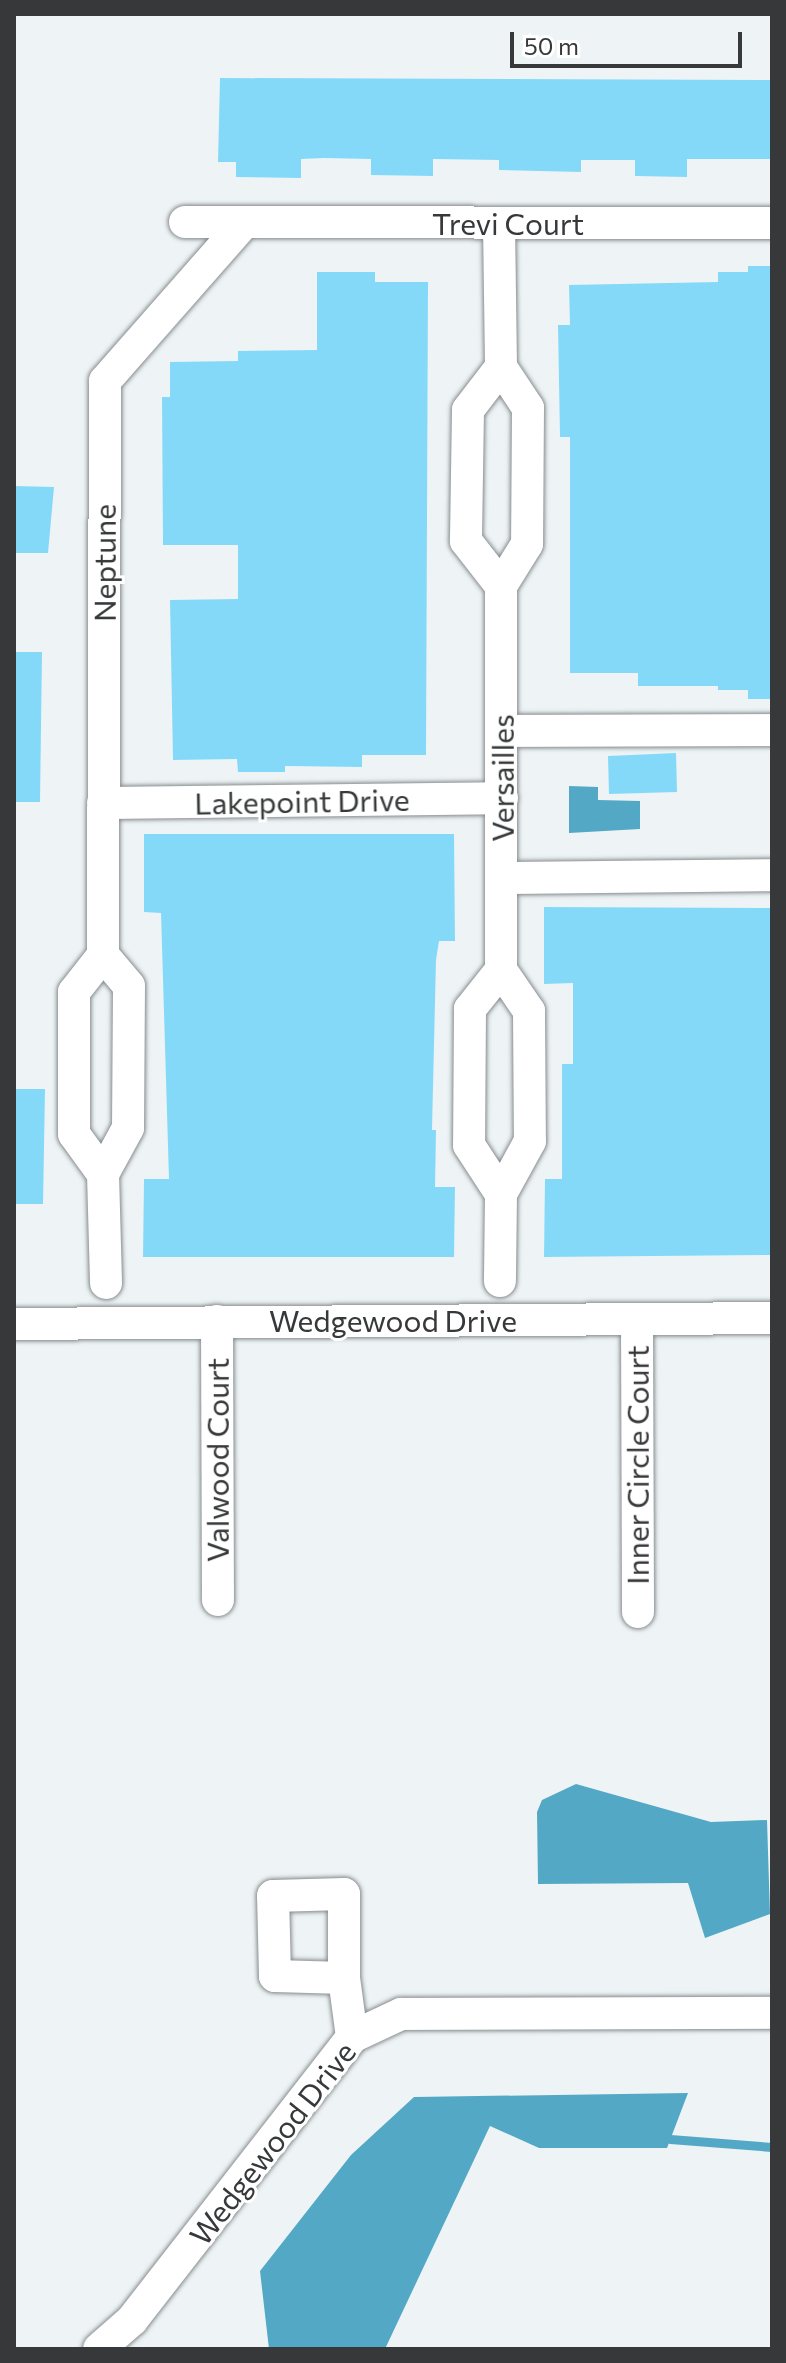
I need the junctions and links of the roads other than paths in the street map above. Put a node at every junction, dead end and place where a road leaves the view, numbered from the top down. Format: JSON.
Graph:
{"nodes":[{"id":1,"x":185,"y":222,"type":"dead end"},
{"id":2,"x":499,"y":223,"type":"junction"},
{"id":3,"x":772,"y":223,"type":"edge"},
{"id":4,"x":243,"y":224,"type":"junction"},
{"id":5,"x":501,"y":367,"type":"junction"},
{"id":6,"x":501,"y":586,"type":"junction"},
{"id":7,"x":772,"y":730,"type":"edge"},
{"id":8,"x":502,"y":731,"type":"junction"},
{"id":9,"x":502,"y":798,"type":"junction"},
{"id":10,"x":103,"y":803,"type":"junction"},
{"id":11,"x":772,"y":875,"type":"edge"},
{"id":12,"x":502,"y":878,"type":"junction"},
{"id":13,"x":103,"y":955,"type":"junction"},
{"id":14,"x":501,"y":970,"type":"junction"},
{"id":15,"x":103,"y":1174,"type":"junction"},
{"id":16,"x":501,"y":1194,"type":"junction"},
{"id":17,"x":500,"y":1281,"type":"dead end"},
{"id":18,"x":106,"y":1283,"type":"dead end"},
{"id":19,"x":772,"y":1318,"type":"edge"},
{"id":20,"x":637,"y":1319,"type":"junction"},
{"id":21,"x":217,"y":1321,"type":"junction"},
{"id":22,"x":14,"y":1324,"type":"edge"},
{"id":23,"x":218,"y":1600,"type":"dead end"},
{"id":24,"x":638,"y":1612,"type":"dead end"},
{"id":25,"x":344,"y":1978,"type":"dead end"},
{"id":26,"x":772,"y":2013,"type":"edge"},
{"id":27,"x":352,"y":2037,"type":"junction"},
{"id":28,"x":99,"y":2349,"type":"edge"}],
"edges":[{"from":1,"to":4,"type":"street","name":"Trevi Court"},
{"from":2,"to":3,"type":"street","name":"Trevi Court"},
{"from":2,"to":4,"type":"street","name":"Trevi Court"},
{"from":2,"to":5,"type":"street"},
{"from":4,"to":10,"type":"street","name":"Neptune"},
{"from":5,"to":6,"type":"street"},
{"from":5,"to":6,"type":"street"},
{"from":6,"to":8,"type":"street","name":"Versailles"},
{"from":7,"to":8,"type":"street"},
{"from":8,"to":9,"type":"street","name":"Versailles"},
{"from":9,"to":10,"type":"street","name":"Lakepoint Drive"},
{"from":9,"to":12,"type":"street","name":"Versailles"},
{"from":10,"to":13,"type":"street","name":"Neptune"},
{"from":11,"to":12,"type":"street"},
{"from":12,"to":14,"type":"street","name":"Versailles"},
{"from":13,"to":15,"type":"street"},
{"from":13,"to":15,"type":"street"},
{"from":14,"to":16,"type":"street"},
{"from":14,"to":16,"type":"street"},
{"from":15,"to":18,"type":"street"},
{"from":16,"to":17,"type":"street"},
{"from":19,"to":20,"type":"street","name":"Wedgewood Drive"},
{"from":20,"to":21,"type":"street","name":"Wedgewood Drive"},
{"from":20,"to":24,"type":"street","name":"Inner Circle Court"},
{"from":21,"to":22,"type":"street","name":"Wedgewood Drive"},
{"from":21,"to":23,"type":"street","name":"Valwood Court"},
{"from":25,"to":27,"type":"street"},
{"from":26,"to":27,"type":"street","name":"Wedgewood Drive"},
{"from":27,"to":28,"type":"street","name":"Wedgewood Drive"}]}
